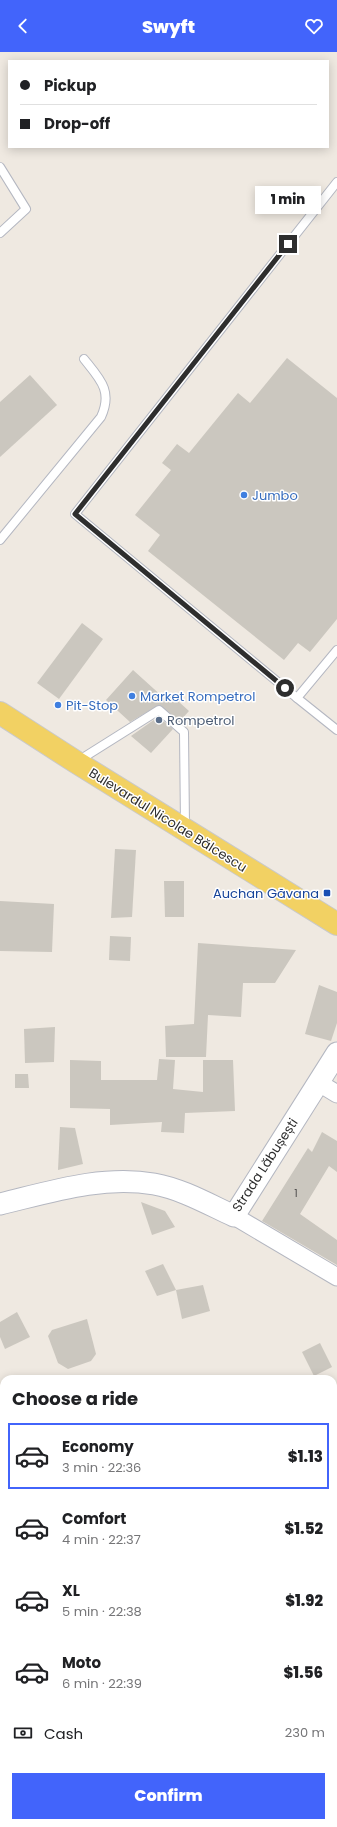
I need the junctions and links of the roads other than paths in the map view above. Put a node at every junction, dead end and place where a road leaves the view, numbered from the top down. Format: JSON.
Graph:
{"nodes":[{"id":1,"x":0,"y":167,"type":"edge"},
{"id":2,"x":337,"y":182,"type":"edge"},
{"id":3,"x":0,"y":233,"type":"edge"},
{"id":4,"x":84,"y":359,"type":"dead end"},
{"id":5,"x":0,"y":540,"type":"edge"},
{"id":6,"x":337,"y":650,"type":"edge"},
{"id":7,"x":297,"y":698,"type":"junction"},
{"id":8,"x":0,"y":713,"type":"edge"},
{"id":9,"x":337,"y":730,"type":"edge"},
{"id":10,"x":76,"y":762,"type":"junction"},
{"id":11,"x":185,"y":829,"type":"junction"},
{"id":12,"x":337,"y":924,"type":"edge"},
{"id":13,"x":337,"y":1054,"type":"edge"},
{"id":14,"x":319,"y":1083,"type":"junction"},
{"id":15,"x":337,"y":1094,"type":"edge"},
{"id":16,"x":0,"y":1204,"type":"edge"},
{"id":17,"x":234,"y":1216,"type":"junction"},
{"id":18,"x":337,"y":1277,"type":"edge"}],
"edges":[{"from":1,"to":3,"type":"lane"},
{"from":2,"to":7,"type":"lane"},
{"from":4,"to":5,"type":"lane"},
{"from":6,"to":7,"type":"lane"},
{"from":7,"to":9,"type":"lane"},
{"from":8,"to":10,"type":"main road","name":"Bulevardul Nicolae Bălcescu"},
{"from":10,"to":11,"type":"main road","name":"Bulevardul Nicolae Bălcescu"},
{"from":10,"to":11,"type":"lane"},
{"from":11,"to":12,"type":"main road","name":"Bulevardul Nicolae Bălcescu"},
{"from":13,"to":14,"type":"street","name":"Strada Lăbușești"},
{"from":14,"to":15,"type":"street"},
{"from":14,"to":17,"type":"street","name":"Strada Lăbușești"},
{"from":16,"to":17,"type":"street","name":"Strada Lăbușești"},
{"from":17,"to":18,"type":"street"}]}
